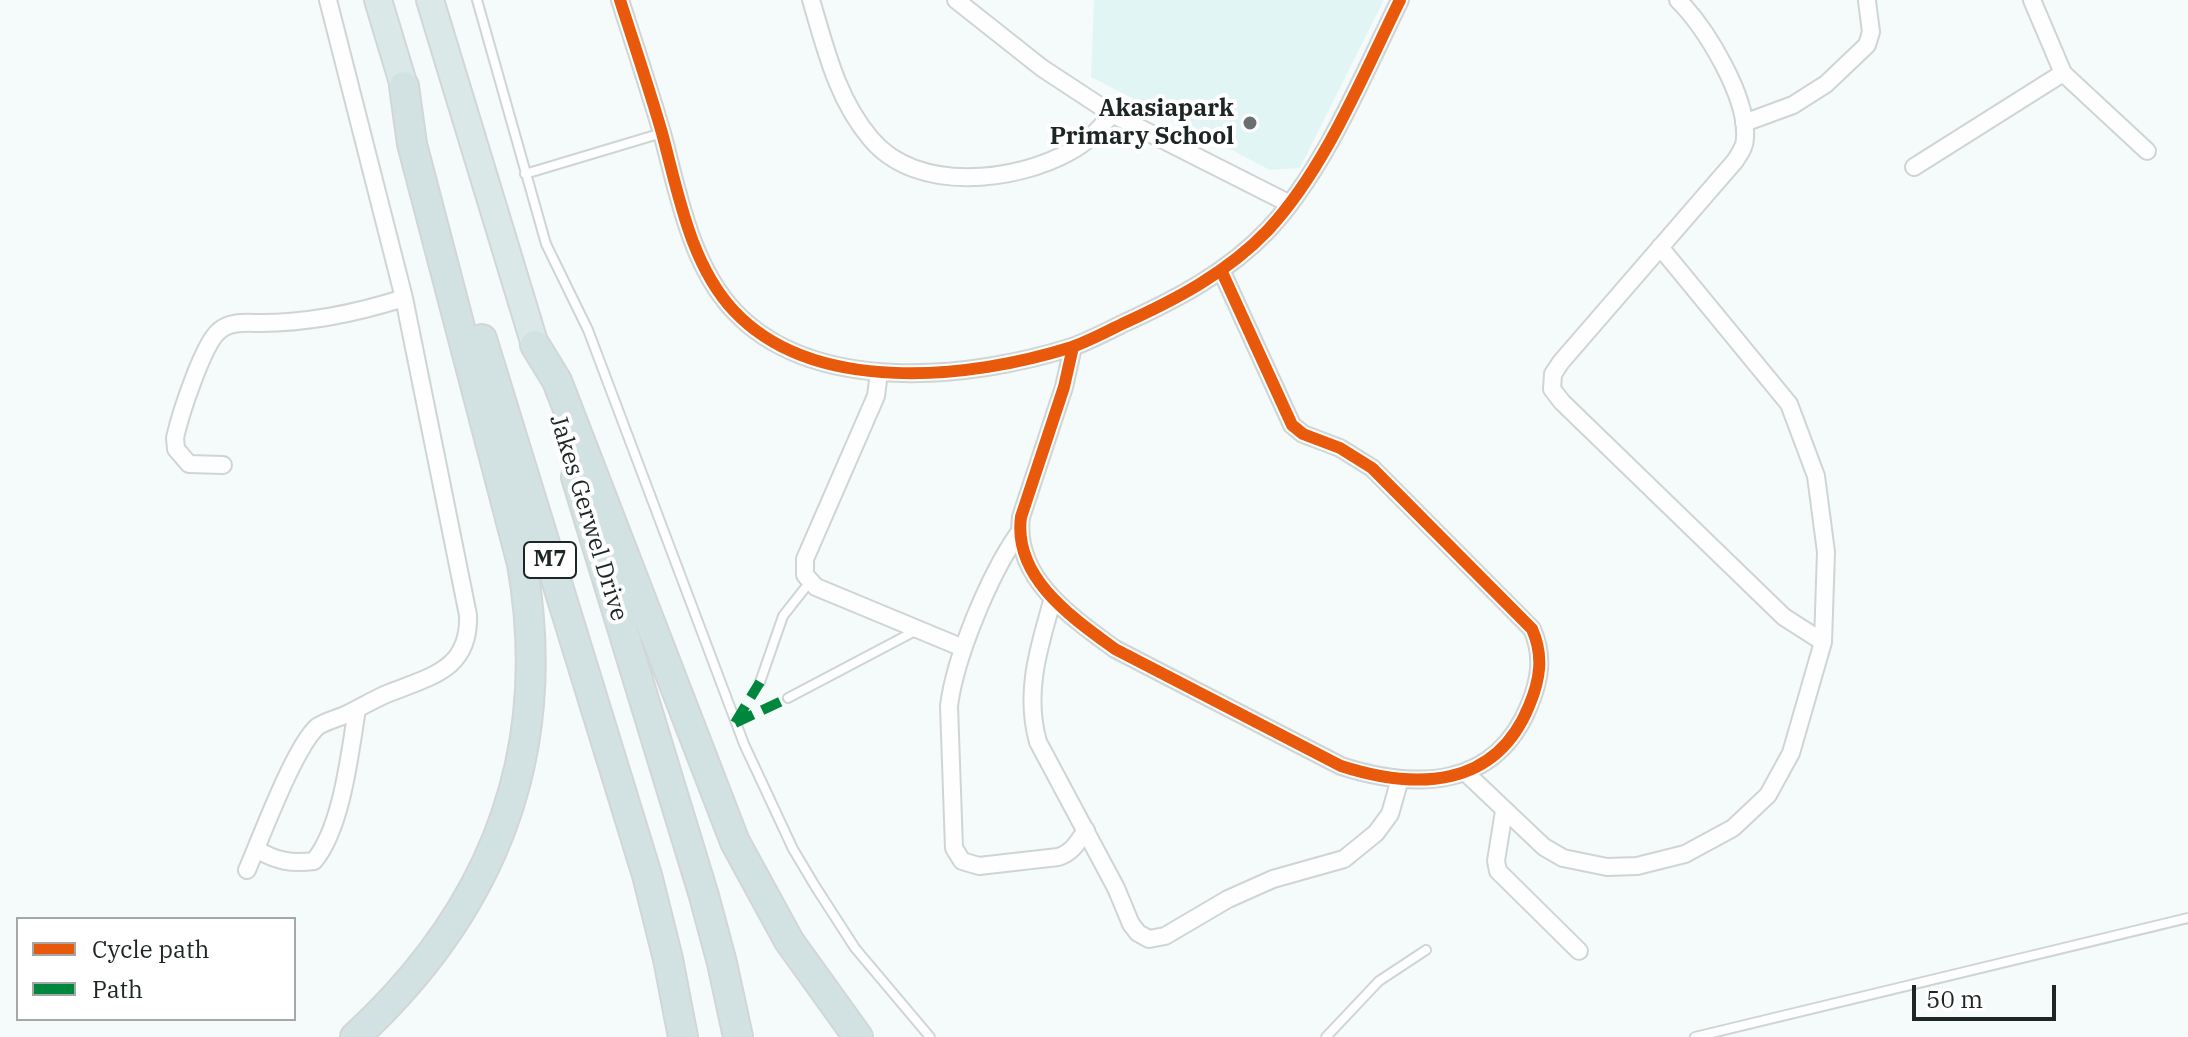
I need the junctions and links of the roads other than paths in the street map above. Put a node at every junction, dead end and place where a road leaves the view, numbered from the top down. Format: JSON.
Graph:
{"nodes":[{"id":1,"x":328,"y":0,"type":"edge"},
{"id":2,"x":378,"y":0,"type":"edge"},
{"id":3,"x":430,"y":0,"type":"edge"},
{"id":4,"x":477,"y":0,"type":"edge"},
{"id":5,"x":620,"y":0,"type":"edge"},
{"id":6,"x":811,"y":0,"type":"edge"},
{"id":7,"x":956,"y":0,"type":"edge"},
{"id":8,"x":1400,"y":0,"type":"edge"},
{"id":9,"x":1678,"y":0,"type":"edge"},
{"id":10,"x":2032,"y":0,"type":"edge"},
{"id":11,"x":1867,"y":1,"type":"edge"},
{"id":12,"x":2063,"y":73,"type":"junction"},
{"id":13,"x":404,"y":86,"type":"junction"},
{"id":14,"x":1112,"y":114,"type":"junction"},
{"id":15,"x":1744,"y":123,"type":"junction"},
{"id":16,"x":662,"y":133,"type":"junction"},
{"id":17,"x":2147,"y":151,"type":"dead end"},
{"id":18,"x":1914,"y":167,"type":"dead end"},
{"id":19,"x":525,"y":174,"type":"junction"},
{"id":20,"x":1290,"y":204,"type":"junction"},
{"id":21,"x":1660,"y":247,"type":"junction"},
{"id":22,"x":1221,"y":270,"type":"junction"},
{"id":23,"x":404,"y":298,"type":"junction"},
{"id":24,"x":535,"y":345,"type":"junction"},
{"id":25,"x":1073,"y":347,"type":"junction"},
{"id":26,"x":879,"y":372,"type":"junction"},
{"id":27,"x":223,"y":465,"type":"dead end"},
{"id":28,"x":1018,"y":534,"type":"junction"},
{"id":29,"x":809,"y":583,"type":"junction"},
{"id":30,"x":1053,"y":598,"type":"junction"},
{"id":31,"x":918,"y":630,"type":"junction"},
{"id":32,"x":1823,"y":642,"type":"junction"},
{"id":33,"x":963,"y":648,"type":"junction"},
{"id":34,"x":760,"y":682,"type":"dead end"},
{"id":35,"x":788,"y":698,"type":"dead end"},
{"id":36,"x":357,"y":709,"type":"junction"},
{"id":37,"x":1466,"y":773,"type":"junction"},
{"id":38,"x":1400,"y":779,"type":"junction"},
{"id":39,"x":1504,"y":811,"type":"junction"},
{"id":40,"x":1086,"y":830,"type":"junction"},
{"id":41,"x":256,"y":849,"type":"junction"},
{"id":42,"x":1067,"y":854,"type":"junction"},
{"id":43,"x":1102,"y":861,"type":"junction"},
{"id":44,"x":247,"y":870,"type":"dead end"},
{"id":45,"x":2188,"y":918,"type":"edge"},
{"id":46,"x":1426,"y":950,"type":"dead end"},
{"id":47,"x":1579,"y":951,"type":"dead end"},
{"id":48,"x":355,"y":1037,"type":"edge"},
{"id":49,"x":683,"y":1037,"type":"edge"},
{"id":50,"x":738,"y":1037,"type":"edge"},
{"id":51,"x":858,"y":1037,"type":"edge"},
{"id":52,"x":930,"y":1037,"type":"edge"},
{"id":53,"x":1326,"y":1037,"type":"edge"},
{"id":54,"x":1695,"y":1037,"type":"edge"}],
"edges":[{"from":1,"to":23,"type":"street"},
{"from":2,"to":13,"type":"highway","name":"Jakes Gerwel Drive","number":"M7"},
{"from":3,"to":24,"type":"highway","name":"Jakes Gerwel Drive","number":"M7"},
{"from":4,"to":19,"type":"lane"},
{"from":5,"to":16,"type":"street"},
{"from":6,"to":14,"type":"street"},
{"from":7,"to":14,"type":"street"},
{"from":8,"to":20,"type":"street"},
{"from":9,"to":15,"type":"street"},
{"from":10,"to":12,"type":"street"},
{"from":11,"to":15,"type":"street"},
{"from":12,"to":17,"type":"street"},
{"from":12,"to":18,"type":"street"},
{"from":13,"to":48,"type":"highway"},
{"from":13,"to":49,"type":"highway","name":"Jakes Gerwel Drive","number":"M7"},
{"from":14,"to":20,"type":"street"},
{"from":15,"to":21,"type":"street"},
{"from":16,"to":19,"type":"lane"},
{"from":16,"to":26,"type":"street"},
{"from":19,"to":52,"type":"lane"},
{"from":20,"to":22,"type":"street"},
{"from":21,"to":32,"type":"street"},
{"from":21,"to":32,"type":"street"},
{"from":22,"to":25,"type":"street"},
{"from":22,"to":37,"type":"street"},
{"from":23,"to":27,"type":"street"},
{"from":23,"to":36,"type":"street"},
{"from":24,"to":50,"type":"highway","name":"Jakes Gerwel Drive","number":"M7"},
{"from":24,"to":51,"type":"highway"},
{"from":25,"to":26,"type":"street"},
{"from":25,"to":28,"type":"street"},
{"from":26,"to":29,"type":"street"},
{"from":28,"to":30,"type":"street"},
{"from":28,"to":33,"type":"street"},
{"from":29,"to":31,"type":"street"},
{"from":29,"to":34,"type":"lane"},
{"from":30,"to":38,"type":"street"},
{"from":30,"to":40,"type":"street"},
{"from":31,"to":33,"type":"street"},
{"from":31,"to":35,"type":"lane"},
{"from":32,"to":39,"type":"street"},
{"from":33,"to":42,"type":"street"},
{"from":36,"to":41,"type":"street"},
{"from":36,"to":41,"type":"street"},
{"from":37,"to":38,"type":"street"},
{"from":37,"to":39,"type":"street"},
{"from":38,"to":43,"type":"street"},
{"from":39,"to":47,"type":"street"},
{"from":40,"to":42,"type":"street"},
{"from":40,"to":43,"type":"street"},
{"from":41,"to":44,"type":"street"},
{"from":42,"to":43,"type":"street"},
{"from":45,"to":54,"type":"lane"},
{"from":46,"to":53,"type":"lane"}]}
